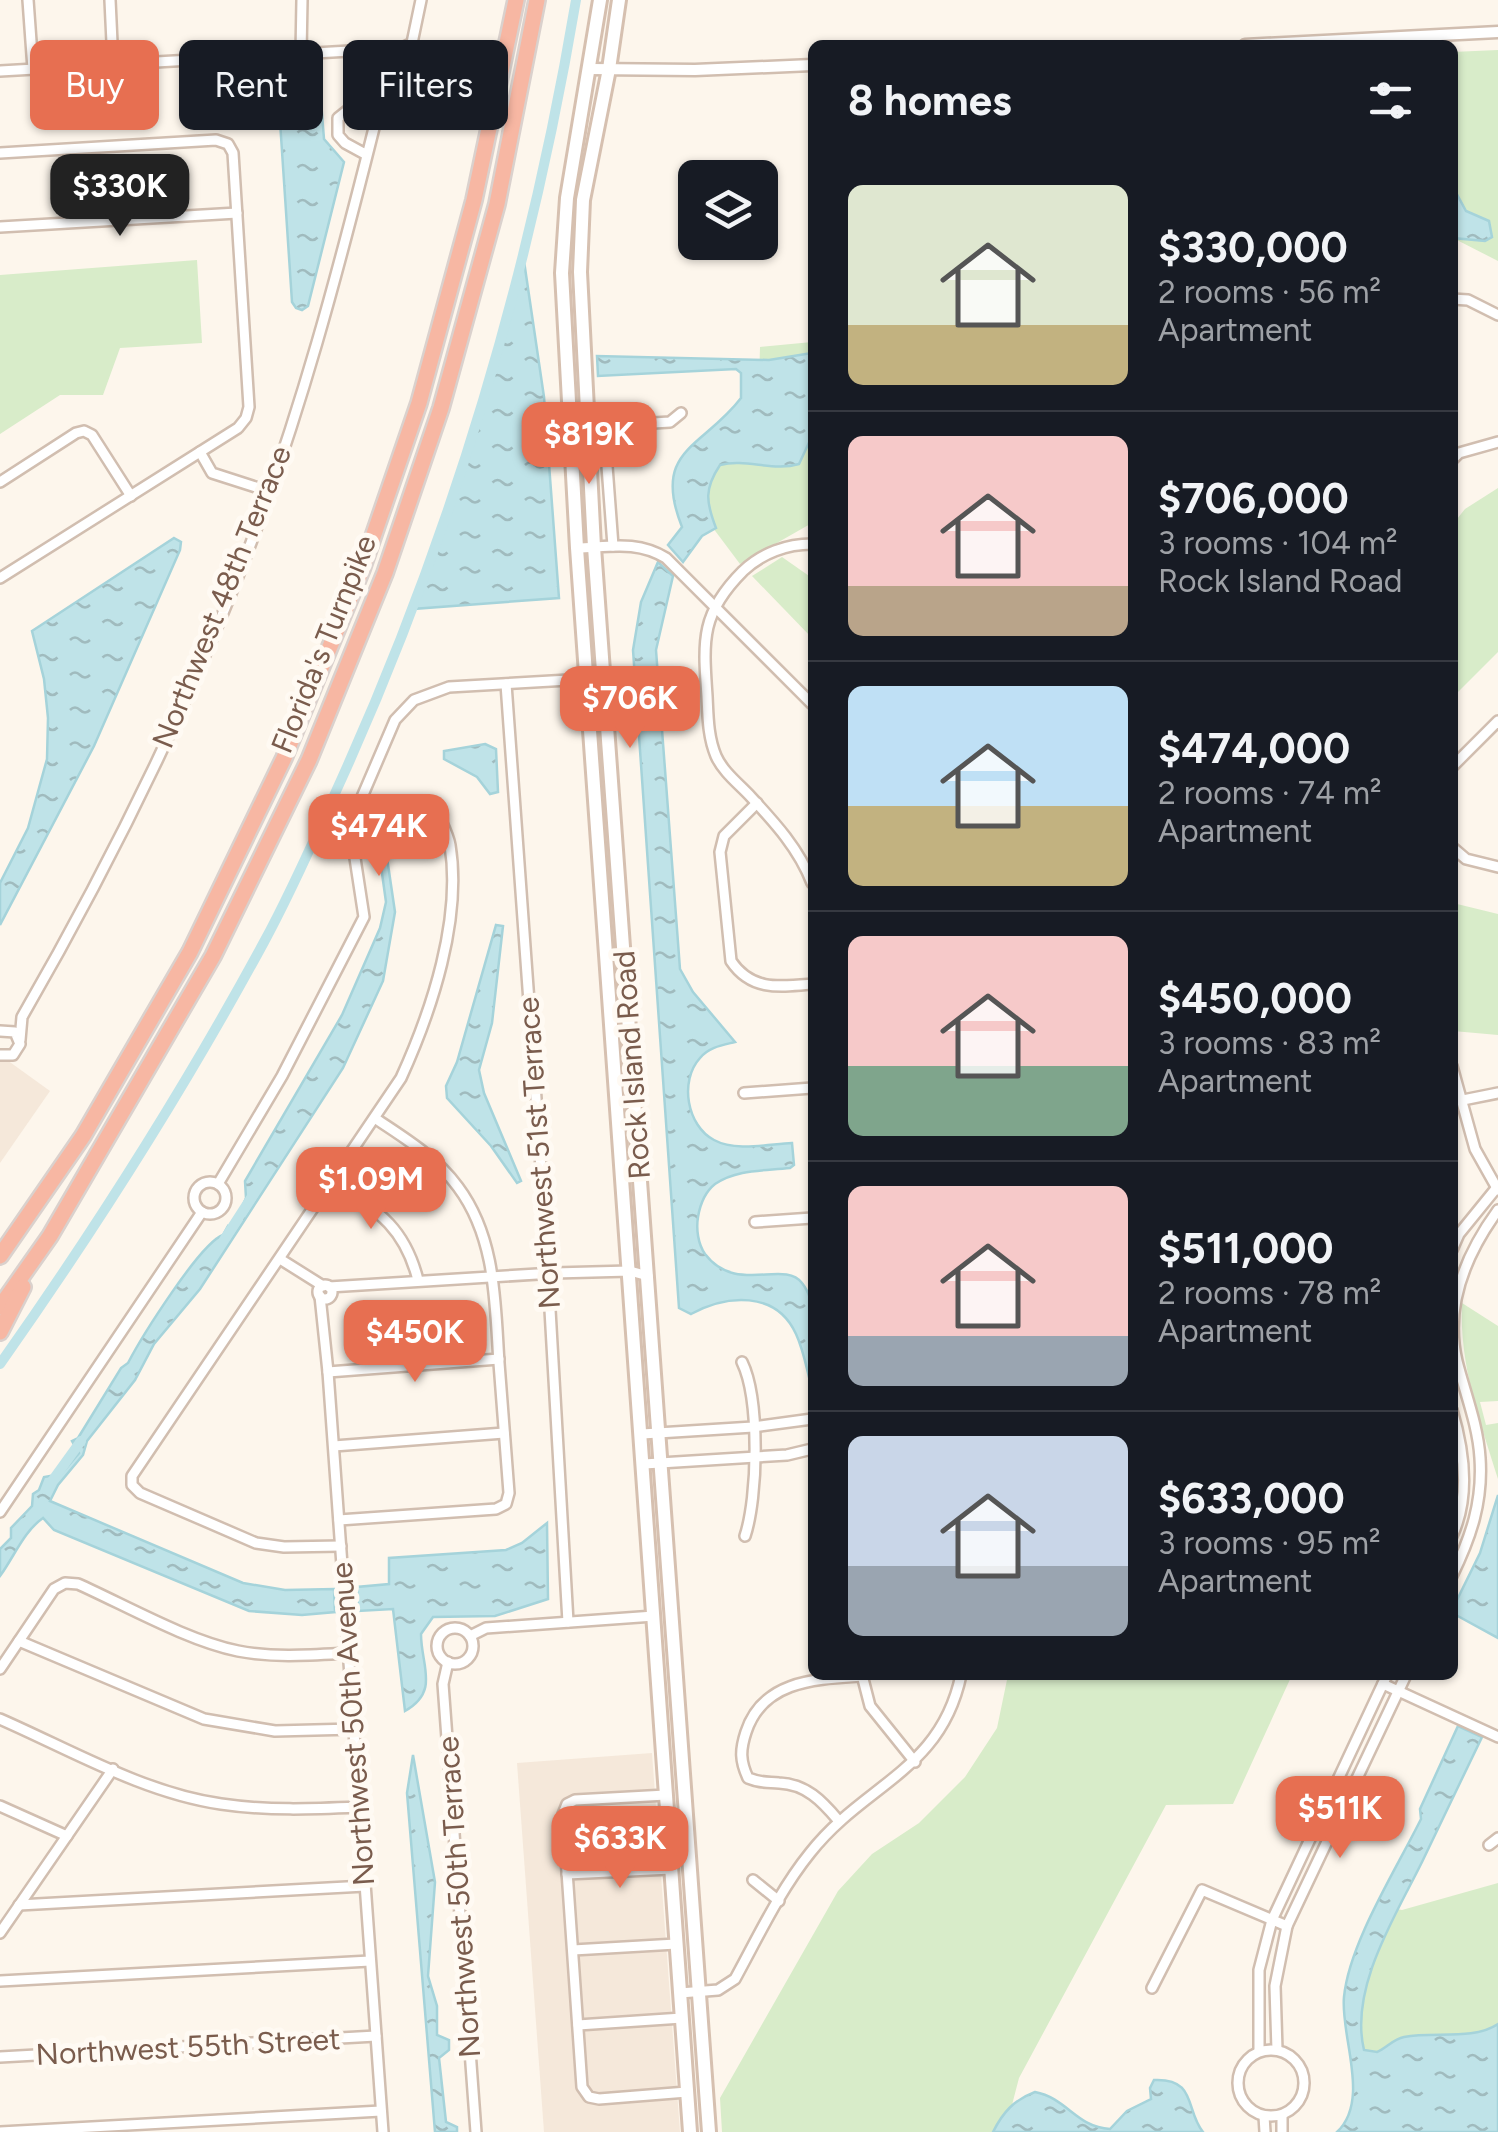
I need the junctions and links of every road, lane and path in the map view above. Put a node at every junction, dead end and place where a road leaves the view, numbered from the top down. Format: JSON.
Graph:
{"nodes":[{"id":1,"x":28,"y":0,"type":"edge"},
{"id":2,"x":110,"y":0,"type":"edge"},
{"id":3,"x":302,"y":0,"type":"edge"},
{"id":4,"x":421,"y":0,"type":"edge"},
{"id":5,"x":516,"y":0,"type":"edge"},
{"id":6,"x":537,"y":0,"type":"edge"},
{"id":7,"x":600,"y":0,"type":"edge"},
{"id":8,"x":620,"y":0,"type":"edge"},
{"id":9,"x":1498,"y":32,"type":"edge"},
{"id":10,"x":31,"y":40,"type":"edge"},
{"id":11,"x":112,"y":40,"type":"edge"},
{"id":12,"x":301,"y":40,"type":"edge"},
{"id":13,"x":1342,"y":40,"type":"edge"},
{"id":14,"x":323,"y":52,"type":"edge"},
{"id":15,"x":808,"y":65,"type":"edge"},
{"id":16,"x":609,"y":68,"type":"junction"},
{"id":17,"x":30,"y":69,"type":"edge"},
{"id":18,"x":590,"y":69,"type":"junction"},
{"id":19,"x":0,"y":71,"type":"edge"},
{"id":20,"x":0,"y":152,"type":"edge"},
{"id":21,"x":367,"y":155,"type":"junction"},
{"id":22,"x":237,"y":213,"type":"junction"},
{"id":23,"x":565,"y":214,"type":"junction"},
{"id":24,"x":582,"y":216,"type":"junction"},
{"id":25,"x":0,"y":227,"type":"edge"},
{"id":26,"x":1458,"y":299,"type":"edge"},
{"id":27,"x":1498,"y":315,"type":"edge"},
{"id":28,"x":681,"y":413,"type":"dead end"},
{"id":29,"x":1498,"y":442,"type":"edge"},
{"id":30,"x":200,"y":452,"type":"junction"},
{"id":31,"x":1458,"y":456,"type":"edge"},
{"id":32,"x":0,"y":482,"type":"edge"},
{"id":33,"x":268,"y":491,"type":"junction"},
{"id":34,"x":131,"y":496,"type":"junction"},
{"id":35,"x":808,"y":545,"type":"edge"},
{"id":36,"x":613,"y":546,"type":"junction"},
{"id":37,"x":576,"y":548,"type":"junction"},
{"id":38,"x":594,"y":548,"type":"junction"},
{"id":39,"x":1,"y":575,"type":"edge"},
{"id":40,"x":714,"y":603,"type":"junction"},
{"id":41,"x":586,"y":678,"type":"junction"},
{"id":42,"x":506,"y":684,"type":"junction"},
{"id":43,"x":808,"y":700,"type":"edge"},
{"id":44,"x":1498,"y":721,"type":"edge"},
{"id":45,"x":1458,"y":760,"type":"edge"},
{"id":46,"x":756,"y":803,"type":"junction"},
{"id":47,"x":436,"y":809,"type":"dead end"},
{"id":48,"x":1458,"y":852,"type":"edge"},
{"id":49,"x":1498,"y":866,"type":"edge"},
{"id":50,"x":808,"y":875,"type":"edge"},
{"id":51,"x":808,"y":984,"type":"edge"},
{"id":52,"x":22,"y":1018,"type":"junction"},
{"id":53,"x":1,"y":1030,"type":"edge"},
{"id":54,"x":20,"y":1040,"type":"junction"},
{"id":55,"x":3,"y":1058,"type":"edge"},
{"id":56,"x":1458,"y":1085,"type":"edge"},
{"id":57,"x":808,"y":1088,"type":"edge"},
{"id":58,"x":1498,"y":1092,"type":"edge"},
{"id":59,"x":744,"y":1093,"type":"dead end"},
{"id":60,"x":1463,"y":1100,"type":"junction"},
{"id":61,"x":376,"y":1119,"type":"junction"},
{"id":62,"x":332,"y":1180,"type":"junction"},
{"id":63,"x":218,"y":1184,"type":"junction"},
{"id":64,"x":1497,"y":1188,"type":"edge"},
{"id":65,"x":1498,"y":1210,"type":"edge"},
{"id":66,"x":200,"y":1216,"type":"junction"},
{"id":67,"x":808,"y":1218,"type":"edge"},
{"id":68,"x":755,"y":1222,"type":"dead end"},
{"id":69,"x":50,"y":1236,"type":"junction"},
{"id":70,"x":1458,"y":1236,"type":"edge"},
{"id":71,"x":0,"y":1256,"type":"edge"},
{"id":72,"x":280,"y":1259,"type":"junction"},
{"id":73,"x":630,"y":1271,"type":"junction"},
{"id":74,"x":546,"y":1274,"type":"junction"},
{"id":75,"x":493,"y":1275,"type":"junction"},
{"id":76,"x":648,"y":1276,"type":"junction"},
{"id":77,"x":418,"y":1280,"type":"junction"},
{"id":78,"x":1458,"y":1286,"type":"edge"},
{"id":79,"x":325,"y":1292,"type":"junction"},
{"id":80,"x":0,"y":1306,"type":"edge"},
{"id":81,"x":0,"y":1332,"type":"edge"},
{"id":82,"x":499,"y":1359,"type":"junction"},
{"id":83,"x":742,"y":1362,"type":"dead end"},
{"id":84,"x":1458,"y":1364,"type":"edge"},
{"id":85,"x":328,"y":1372,"type":"junction"},
{"id":86,"x":808,"y":1421,"type":"edge"},
{"id":87,"x":753,"y":1428,"type":"junction"},
{"id":88,"x":660,"y":1432,"type":"junction"},
{"id":89,"x":504,"y":1434,"type":"junction"},
{"id":90,"x":642,"y":1434,"type":"junction"},
{"id":91,"x":1458,"y":1434,"type":"edge"},
{"id":92,"x":334,"y":1446,"type":"junction"},
{"id":93,"x":808,"y":1450,"type":"edge"},
{"id":94,"x":755,"y":1458,"type":"junction"},
{"id":95,"x":662,"y":1462,"type":"junction"},
{"id":96,"x":644,"y":1464,"type":"junction"},
{"id":97,"x":0,"y":1512,"type":"edge"},
{"id":98,"x":1458,"y":1514,"type":"edge"},
{"id":99,"x":339,"y":1520,"type":"junction"},
{"id":100,"x":745,"y":1536,"type":"dead end"},
{"id":101,"x":341,"y":1546,"type":"junction"},
{"id":102,"x":1458,"y":1563,"type":"edge"},
{"id":103,"x":654,"y":1616,"type":"junction"},
{"id":104,"x":568,"y":1622,"type":"junction"},
{"id":105,"x":470,"y":1636,"type":"junction"},
{"id":106,"x":19,"y":1641,"type":"junction"},
{"id":107,"x":348,"y":1653,"type":"junction"},
{"id":108,"x":448,"y":1662,"type":"junction"},
{"id":109,"x":0,"y":1669,"type":"edge"},
{"id":110,"x":810,"y":1680,"type":"edge"},
{"id":111,"x":863,"y":1680,"type":"edge"},
{"id":112,"x":959,"y":1680,"type":"edge"},
{"id":113,"x":1385,"y":1680,"type":"edge"},
{"id":114,"x":1404,"y":1680,"type":"edge"},
{"id":115,"x":1399,"y":1691,"type":"junction"},
{"id":116,"x":0,"y":1719,"type":"edge"},
{"id":117,"x":354,"y":1729,"type":"junction"},
{"id":118,"x":1498,"y":1737,"type":"edge"},
{"id":119,"x":915,"y":1762,"type":"junction"},
{"id":120,"x":113,"y":1769,"type":"junction"},
{"id":121,"x":666,"y":1795,"type":"junction"},
{"id":122,"x":0,"y":1806,"type":"edge"},
{"id":123,"x":360,"y":1807,"type":"junction"},
{"id":124,"x":838,"y":1820,"type":"junction"},
{"id":125,"x":66,"y":1836,"type":"junction"},
{"id":126,"x":1498,"y":1838,"type":"edge"},
{"id":127,"x":1489,"y":1845,"type":"dead end"},
{"id":128,"x":671,"y":1868,"type":"junction"},
{"id":129,"x":568,"y":1874,"type":"junction"},
{"id":130,"x":753,"y":1880,"type":"dead end"},
{"id":131,"x":365,"y":1886,"type":"junction"},
{"id":132,"x":779,"y":1901,"type":"junction"},
{"id":133,"x":19,"y":1905,"type":"junction"},
{"id":134,"x":1272,"y":1920,"type":"junction"},
{"id":135,"x":1288,"y":1926,"type":"junction"},
{"id":136,"x":0,"y":1934,"type":"edge"},
{"id":137,"x":676,"y":1944,"type":"junction"},
{"id":138,"x":573,"y":1950,"type":"junction"},
{"id":139,"x":370,"y":1961,"type":"junction"},
{"id":140,"x":0,"y":1982,"type":"edge"},
{"id":141,"x":1152,"y":1988,"type":"dead end"},
{"id":142,"x":698,"y":1992,"type":"junction"},
{"id":143,"x":680,"y":1993,"type":"junction"},
{"id":144,"x":682,"y":2018,"type":"junction"},
{"id":145,"x":578,"y":2025,"type":"junction"},
{"id":146,"x":376,"y":2036,"type":"junction"},
{"id":147,"x":1277,"y":2050,"type":"junction"},
{"id":148,"x":1259,"y":2051,"type":"junction"},
{"id":149,"x":0,"y":2057,"type":"edge"},
{"id":150,"x":687,"y":2092,"type":"junction"},
{"id":151,"x":381,"y":2111,"type":"junction"},
{"id":152,"x":1282,"y":2114,"type":"junction"},
{"id":153,"x":1264,"y":2116,"type":"junction"},
{"id":154,"x":0,"y":2132,"type":"edge"},
{"id":155,"x":382,"y":2132,"type":"edge"},
{"id":156,"x":476,"y":2132,"type":"edge"},
{"id":157,"x":690,"y":2132,"type":"edge"},
{"id":158,"x":708,"y":2132,"type":"edge"},
{"id":159,"x":1265,"y":2132,"type":"edge"},
{"id":160,"x":1282,"y":2132,"type":"edge"}],
"edges":[{"from":1,"to":10,"type":"street"},
{"from":2,"to":11,"type":"street"},
{"from":3,"to":12,"type":"street"},
{"from":4,"to":14,"type":"street"},
{"from":5,"to":71,"type":"highway","name":"Florida's Turnpike"},
{"from":6,"to":69,"type":"highway","name":"Florida's Turnpike"},
{"from":7,"to":18,"type":"main road","name":"Rock Island Road"},
{"from":8,"to":16,"type":"main road","name":"Rock Island Road"},
{"from":9,"to":13,"type":"street"},
{"from":15,"to":16,"type":"street"},
{"from":16,"to":18,"type":"street"},
{"from":16,"to":24,"type":"main road","name":"Rock Island Road"},
{"from":17,"to":19,"type":"street"},
{"from":18,"to":23,"type":"main road","name":"Rock Island Road"},
{"from":20,"to":22,"type":"street"},
{"from":21,"to":21,"type":"street","name":"Northwest 48th Terrace"},
{"from":21,"to":33,"type":"street","name":"Northwest 48th Terrace"},
{"from":22,"to":25,"type":"street"},
{"from":22,"to":30,"type":"street"},
{"from":23,"to":24,"type":"main road"},
{"from":23,"to":37,"type":"main road","name":"Rock Island Road"},
{"from":24,"to":38,"type":"main road","name":"Rock Island Road"},
{"from":26,"to":27,"type":"street"},
{"from":28,"to":36,"type":"street"},
{"from":29,"to":31,"type":"street"},
{"from":30,"to":33,"type":"street"},
{"from":30,"to":34,"type":"street"},
{"from":32,"to":34,"type":"street"},
{"from":33,"to":52,"type":"street","name":"Northwest 48th Terrace"},
{"from":34,"to":39,"type":"street"},
{"from":35,"to":40,"type":"street"},
{"from":36,"to":38,"type":"street"},
{"from":36,"to":40,"type":"street"},
{"from":37,"to":38,"type":"street"},
{"from":37,"to":41,"type":"main road","name":"Rock Island Road"},
{"from":38,"to":76,"type":"main road","name":"Rock Island Road"},
{"from":40,"to":43,"type":"street"},
{"from":40,"to":46,"type":"street"},
{"from":41,"to":42,"type":"street"},
{"from":41,"to":73,"type":"main road","name":"Rock Island Road"},
{"from":42,"to":63,"type":"street"},
{"from":42,"to":74,"type":"street","name":"Northwest 51st Terrace"},
{"from":44,"to":45,"type":"street"},
{"from":46,"to":50,"type":"street"},
{"from":46,"to":51,"type":"street"},
{"from":47,"to":61,"type":"street"},
{"from":48,"to":49,"type":"street"},
{"from":52,"to":53,"type":"street"},
{"from":52,"to":54,"type":"street","name":"Northwest 48th Terrace"},
{"from":53,"to":54,"type":"street"},
{"from":54,"to":55,"type":"street"},
{"from":56,"to":60,"type":"street"},
{"from":57,"to":59,"type":"street"},
{"from":58,"to":60,"type":"street"},
{"from":60,"to":64,"type":"street"},
{"from":61,"to":62,"type":"street"},
{"from":61,"to":75,"type":"street"},
{"from":62,"to":72,"type":"street"},
{"from":62,"to":77,"type":"street"},
{"from":63,"to":66,"type":"street"},
{"from":63,"to":66,"type":"street"},
{"from":64,"to":70,"type":"street"},
{"from":65,"to":78,"type":"street"},
{"from":66,"to":97,"type":"street"},
{"from":67,"to":68,"type":"street"},
{"from":69,"to":80,"type":"highway","name":"Florida's Turnpike"},
{"from":69,"to":81,"type":"highway"},
{"from":72,"to":79,"type":"street"},
{"from":72,"to":101,"type":"street"},
{"from":73,"to":74,"type":"street"},
{"from":73,"to":76,"type":"street"},
{"from":73,"to":90,"type":"main road","name":"Rock Island Road"},
{"from":74,"to":75,"type":"street"},
{"from":74,"to":104,"type":"street","name":"Northwest 51st Terrace"},
{"from":75,"to":77,"type":"street"},
{"from":75,"to":82,"type":"street"},
{"from":76,"to":88,"type":"main road","name":"Rock Island Road"},
{"from":77,"to":79,"type":"street"},
{"from":79,"to":85,"type":"street","name":"Northwest 50th Avenue"},
{"from":82,"to":85,"type":"street"},
{"from":82,"to":89,"type":"street"},
{"from":83,"to":87,"type":"street"},
{"from":84,"to":102,"type":"street"},
{"from":85,"to":92,"type":"street","name":"Northwest 50th Avenue"},
{"from":86,"to":87,"type":"street"},
{"from":87,"to":88,"type":"street"},
{"from":87,"to":94,"type":"street"},
{"from":88,"to":90,"type":"street"},
{"from":88,"to":95,"type":"main road","name":"Rock Island Road"},
{"from":89,"to":92,"type":"street"},
{"from":89,"to":99,"type":"street"},
{"from":90,"to":96,"type":"main road","name":"Rock Island Road"},
{"from":91,"to":98,"type":"street"},
{"from":92,"to":99,"type":"street","name":"Northwest 50th Avenue"},
{"from":93,"to":94,"type":"street"},
{"from":94,"to":95,"type":"street"},
{"from":94,"to":100,"type":"street"},
{"from":95,"to":96,"type":"street"},
{"from":95,"to":142,"type":"main road","name":"Rock Island Road"},
{"from":96,"to":103,"type":"main road","name":"Rock Island Road"},
{"from":99,"to":101,"type":"street","name":"Northwest 50th Avenue"},
{"from":101,"to":107,"type":"street","name":"Northwest 50th Avenue"},
{"from":103,"to":104,"type":"street"},
{"from":103,"to":121,"type":"main road","name":"Rock Island Road"},
{"from":104,"to":105,"type":"street"},
{"from":105,"to":108,"type":"street"},
{"from":105,"to":108,"type":"street"},
{"from":106,"to":107,"type":"street"},
{"from":106,"to":109,"type":"street"},
{"from":106,"to":117,"type":"street"},
{"from":107,"to":117,"type":"street","name":"Northwest 50th Avenue"},
{"from":108,"to":156,"type":"street","name":"Northwest 50th Terrace"},
{"from":110,"to":124,"type":"street"},
{"from":111,"to":119,"type":"street"},
{"from":112,"to":119,"type":"street"},
{"from":113,"to":115,"type":"street"},
{"from":113,"to":134,"type":"street"},
{"from":114,"to":115,"type":"street"},
{"from":115,"to":118,"type":"street"},
{"from":115,"to":135,"type":"street"},
{"from":116,"to":120,"type":"street"},
{"from":117,"to":123,"type":"street","name":"Northwest 50th Avenue"},
{"from":119,"to":124,"type":"street"},
{"from":120,"to":123,"type":"street"},
{"from":120,"to":125,"type":"street"},
{"from":121,"to":128,"type":"main road","name":"Rock Island Road"},
{"from":121,"to":129,"type":"street"},
{"from":122,"to":125,"type":"street"},
{"from":123,"to":131,"type":"street","name":"Northwest 50th Avenue"},
{"from":124,"to":132,"type":"street"},
{"from":125,"to":133,"type":"street"},
{"from":126,"to":127,"type":"street"},
{"from":128,"to":129,"type":"street"},
{"from":128,"to":137,"type":"main road","name":"Rock Island Road"},
{"from":129,"to":138,"type":"street"},
{"from":130,"to":132,"type":"street"},
{"from":131,"to":133,"type":"street"},
{"from":131,"to":139,"type":"street","name":"Northwest 50th Avenue"},
{"from":132,"to":142,"type":"street"},
{"from":133,"to":136,"type":"street"},
{"from":134,"to":135,"type":"street"},
{"from":134,"to":141,"type":"street"},
{"from":134,"to":148,"type":"street"},
{"from":135,"to":147,"type":"street"},
{"from":137,"to":138,"type":"street"},
{"from":137,"to":143,"type":"main road","name":"Rock Island Road"},
{"from":138,"to":145,"type":"street"},
{"from":139,"to":140,"type":"street"},
{"from":139,"to":146,"type":"street","name":"Northwest 50th Avenue"},
{"from":142,"to":143,"type":"street"},
{"from":142,"to":158,"type":"main road","name":"Rock Island Road"},
{"from":143,"to":144,"type":"main road","name":"Rock Island Road"},
{"from":144,"to":145,"type":"street"},
{"from":144,"to":150,"type":"main road","name":"Rock Island Road"},
{"from":145,"to":150,"type":"street"},
{"from":146,"to":149,"type":"street","name":"Northwest 55th Street"},
{"from":146,"to":151,"type":"street","name":"Northwest 50th Avenue"},
{"from":147,"to":148,"type":"street"},
{"from":147,"to":152,"type":"street"},
{"from":148,"to":153,"type":"street"},
{"from":150,"to":157,"type":"main road","name":"Rock Island Road"},
{"from":151,"to":154,"type":"street"},
{"from":151,"to":155,"type":"street","name":"Northwest 50th Avenue"},
{"from":152,"to":153,"type":"street"},
{"from":152,"to":160,"type":"street"},
{"from":153,"to":159,"type":"street"}]}
